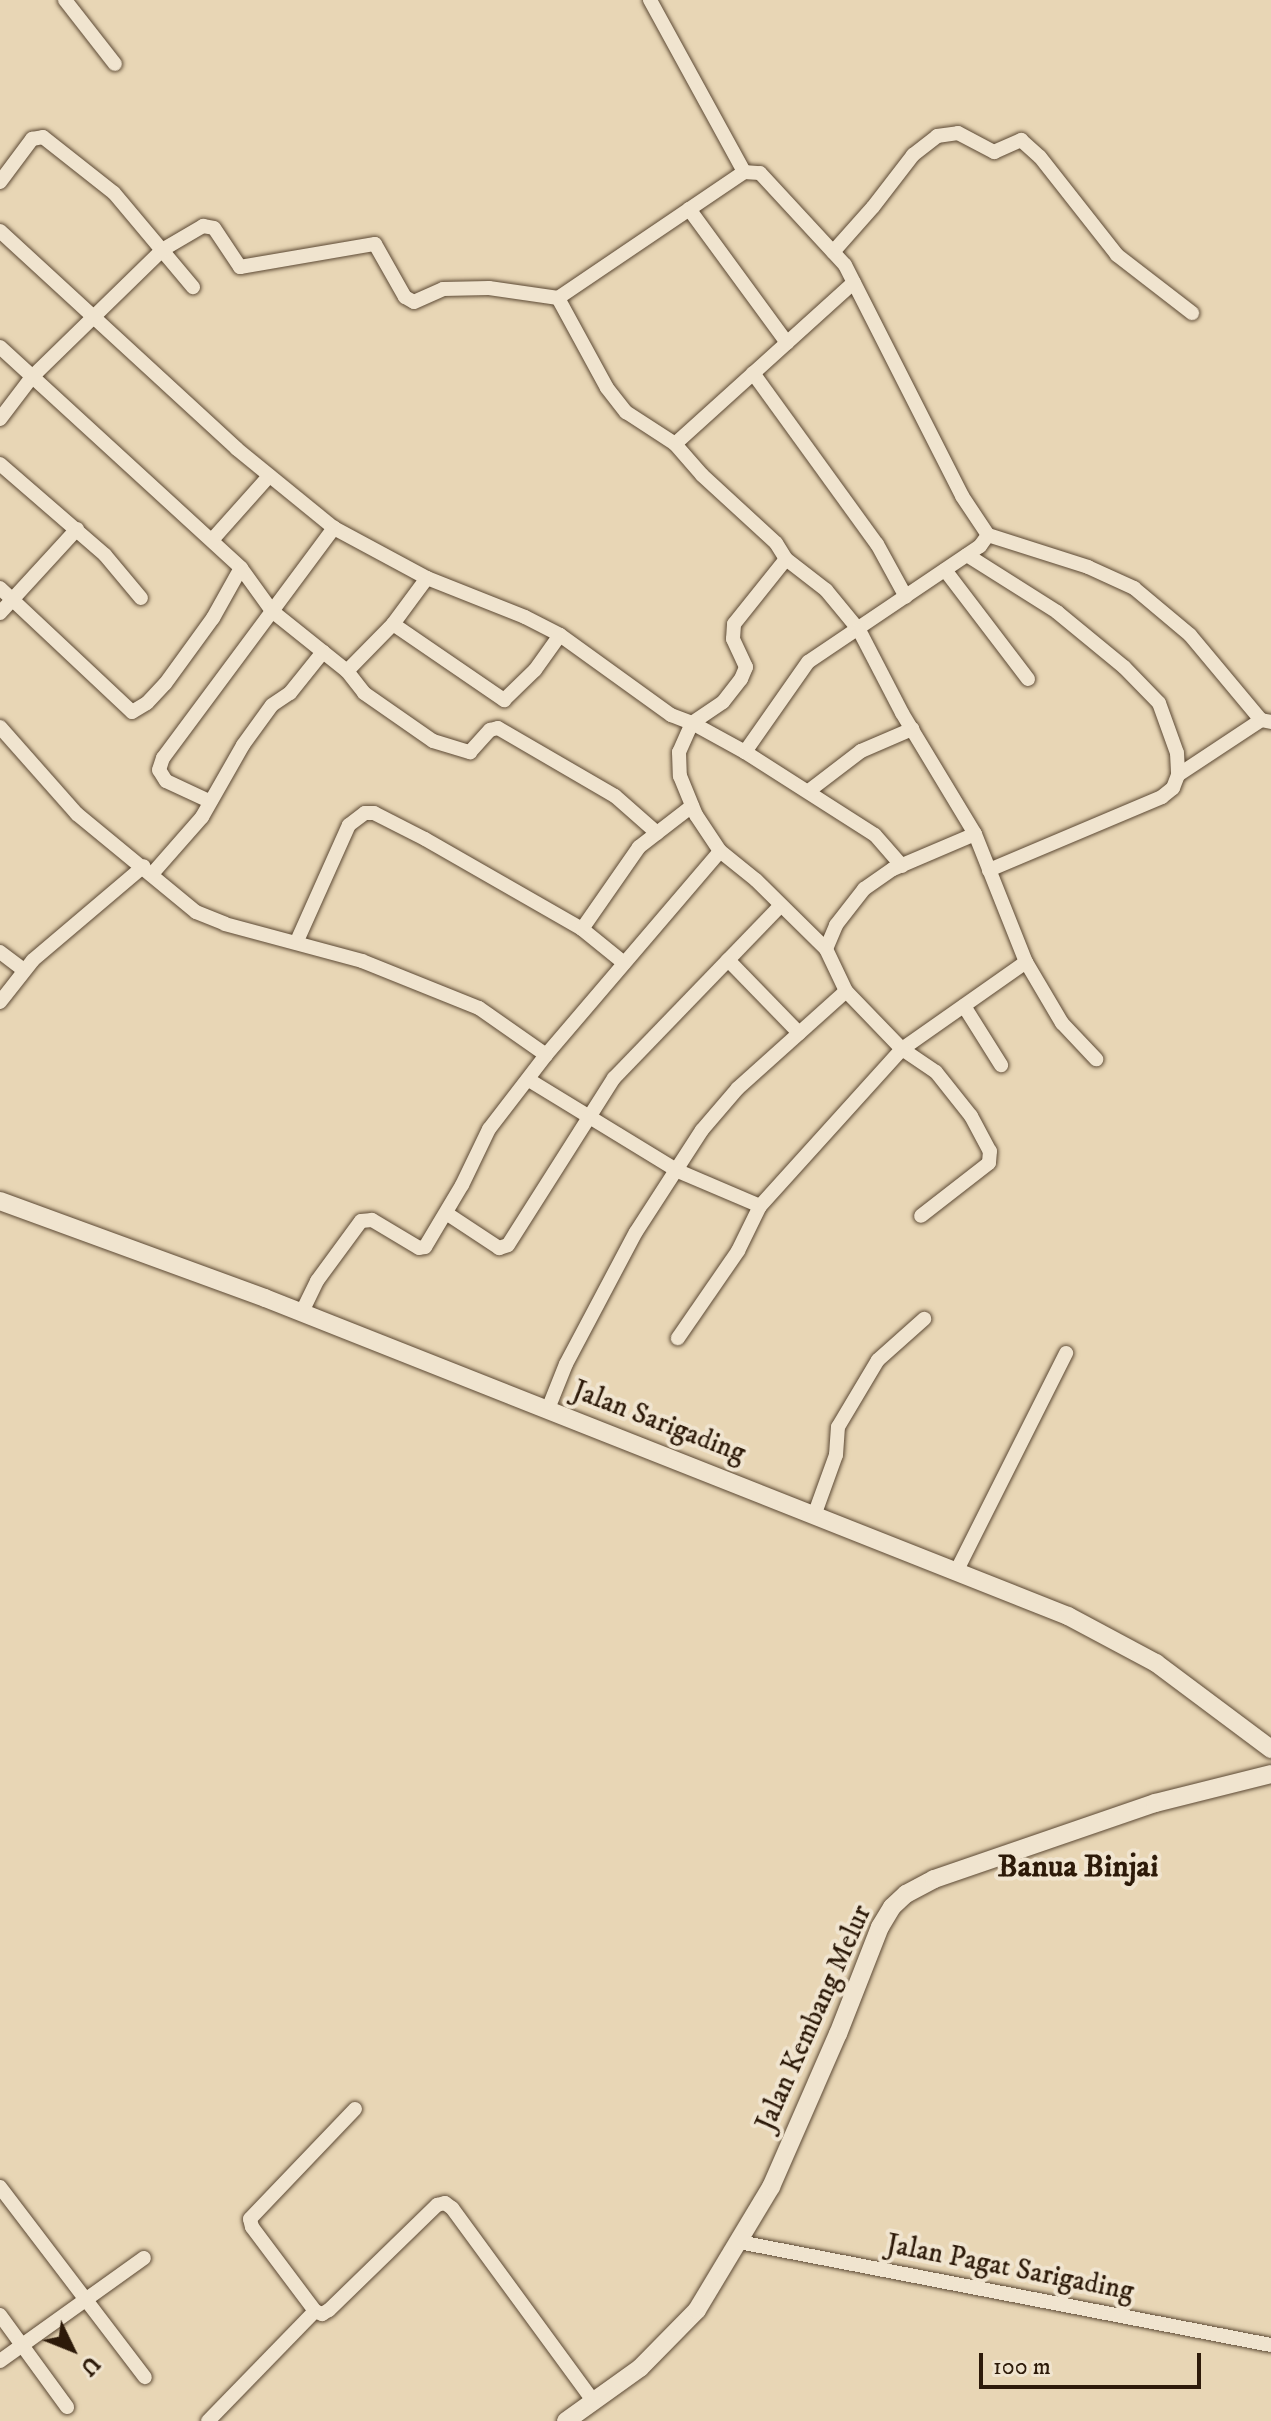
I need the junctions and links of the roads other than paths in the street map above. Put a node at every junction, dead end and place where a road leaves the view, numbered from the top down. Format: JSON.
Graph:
{"nodes":[{"id":1,"x":65,"y":0,"type":"edge"},
{"id":2,"x":650,"y":0,"type":"edge"},
{"id":3,"x":115,"y":64,"type":"dead end"},
{"id":4,"x":744,"y":172,"type":"junction"},
{"id":5,"x":2,"y":177,"type":"edge"},
{"id":6,"x":689,"y":209,"type":"junction"},
{"id":7,"x":0,"y":231,"type":"edge"},
{"id":8,"x":162,"y":250,"type":"junction"},
{"id":9,"x":833,"y":252,"type":"junction"},
{"id":10,"x":854,"y":282,"type":"junction"},
{"id":11,"x":193,"y":287,"type":"dead end"},
{"id":12,"x":558,"y":298,"type":"junction"},
{"id":13,"x":1192,"y":313,"type":"dead end"},
{"id":14,"x":92,"y":316,"type":"junction"},
{"id":15,"x":787,"y":343,"type":"junction"},
{"id":16,"x":0,"y":347,"type":"edge"},
{"id":17,"x":753,"y":373,"type":"junction"},
{"id":18,"x":32,"y":377,"type":"junction"},
{"id":19,"x":0,"y":419,"type":"edge"},
{"id":20,"x":675,"y":444,"type":"junction"},
{"id":21,"x":0,"y":464,"type":"edge"},
{"id":22,"x":269,"y":476,"type":"junction"},
{"id":23,"x":334,"y":528,"type":"junction"},
{"id":24,"x":77,"y":529,"type":"junction"},
{"id":25,"x":988,"y":535,"type":"junction"},
{"id":26,"x":212,"y":540,"type":"junction"},
{"id":27,"x":967,"y":555,"type":"junction"},
{"id":28,"x":786,"y":559,"type":"junction"},
{"id":29,"x":241,"y":568,"type":"junction"},
{"id":30,"x":945,"y":570,"type":"junction"},
{"id":31,"x":427,"y":578,"type":"junction"},
{"id":32,"x":0,"y":588,"type":"edge"},
{"id":33,"x":906,"y":597,"type":"junction"},
{"id":34,"x":141,"y":598,"type":"dead end"},
{"id":35,"x":13,"y":599,"type":"junction"},
{"id":36,"x":272,"y":611,"type":"junction"},
{"id":37,"x":0,"y":613,"type":"edge"},
{"id":38,"x":393,"y":624,"type":"junction"},
{"id":39,"x":859,"y":630,"type":"junction"},
{"id":40,"x":560,"y":635,"type":"junction"},
{"id":41,"x":323,"y":652,"type":"junction"},
{"id":42,"x":347,"y":671,"type":"junction"},
{"id":43,"x":1028,"y":679,"type":"dead end"},
{"id":44,"x":1266,"y":721,"type":"edge"},
{"id":45,"x":692,"y":723,"type":"junction"},
{"id":46,"x":0,"y":727,"type":"edge"},
{"id":47,"x":912,"y":729,"type":"junction"},
{"id":48,"x":745,"y":752,"type":"junction"},
{"id":49,"x":1178,"y":775,"type":"junction"},
{"id":50,"x":810,"y":790,"type":"junction"},
{"id":51,"x":209,"y":801,"type":"junction"},
{"id":52,"x":692,"y":806,"type":"junction"},
{"id":53,"x":657,"y":833,"type":"junction"},
{"id":54,"x":975,"y":834,"type":"junction"},
{"id":55,"x":720,"y":851,"type":"junction"},
{"id":56,"x":902,"y":866,"type":"junction"},
{"id":57,"x":148,"y":870,"type":"junction"},
{"id":58,"x":989,"y":870,"type":"junction"},
{"id":59,"x":781,"y":905,"type":"junction"},
{"id":60,"x":582,"y":929,"type":"junction"},
{"id":61,"x":297,"y":941,"type":"junction"},
{"id":62,"x":826,"y":949,"type":"junction"},
{"id":63,"x":0,"y":952,"type":"edge"},
{"id":64,"x":728,"y":960,"type":"junction"},
{"id":65,"x":1026,"y":962,"type":"junction"},
{"id":66,"x":624,"y":963,"type":"junction"},
{"id":67,"x":24,"y":970,"type":"junction"},
{"id":68,"x":846,"y":991,"type":"junction"},
{"id":69,"x":0,"y":1002,"type":"edge"},
{"id":70,"x":964,"y":1006,"type":"junction"},
{"id":71,"x":799,"y":1033,"type":"junction"},
{"id":72,"x":902,"y":1049,"type":"junction"},
{"id":73,"x":546,"y":1055,"type":"junction"},
{"id":74,"x":1096,"y":1059,"type":"dead end"},
{"id":75,"x":1001,"y":1065,"type":"dead end"},
{"id":76,"x":529,"y":1080,"type":"junction"},
{"id":77,"x":590,"y":1117,"type":"junction"},
{"id":78,"x":678,"y":1171,"type":"junction"},
{"id":79,"x":0,"y":1201,"type":"edge"},
{"id":80,"x":760,"y":1206,"type":"junction"},
{"id":81,"x":446,"y":1213,"type":"junction"},
{"id":82,"x":921,"y":1216,"type":"dead end"},
{"id":83,"x":302,"y":1312,"type":"junction"},
{"id":84,"x":924,"y":1319,"type":"dead end"},
{"id":85,"x":678,"y":1338,"type":"dead end"},
{"id":86,"x":1066,"y":1353,"type":"dead end"},
{"id":87,"x":548,"y":1409,"type":"junction"},
{"id":88,"x":815,"y":1513,"type":"junction"},
{"id":89,"x":957,"y":1570,"type":"junction"},
{"id":90,"x":1271,"y":1749,"type":"edge"},
{"id":91,"x":1271,"y":1774,"type":"edge"},
{"id":92,"x":355,"y":2109,"type":"dead end"},
{"id":93,"x":0,"y":2187,"type":"edge"},
{"id":94,"x":739,"y":2242,"type":"junction"},
{"id":95,"x":144,"y":2258,"type":"dead end"},
{"id":96,"x":84,"y":2299,"type":"junction"},
{"id":97,"x":315,"y":2311,"type":"junction"},
{"id":98,"x":0,"y":2315,"type":"edge"},
{"id":99,"x":23,"y":2344,"type":"junction"},
{"id":100,"x":1271,"y":2345,"type":"edge"},
{"id":101,"x":0,"y":2361,"type":"edge"},
{"id":102,"x":145,"y":2377,"type":"dead end"},
{"id":103,"x":594,"y":2402,"type":"junction"},
{"id":104,"x":67,"y":2407,"type":"dead end"},
{"id":105,"x":208,"y":2421,"type":"edge"},
{"id":106,"x":566,"y":2421,"type":"edge"}],
"edges":[{"from":1,"to":3,"type":"street"},
{"from":2,"to":4,"type":"street"},
{"from":4,"to":6,"type":"street"},
{"from":4,"to":9,"type":"street"},
{"from":5,"to":8,"type":"street"},
{"from":6,"to":12,"type":"street"},
{"from":6,"to":15,"type":"street"},
{"from":7,"to":14,"type":"street"},
{"from":8,"to":11,"type":"street"},
{"from":8,"to":12,"type":"street"},
{"from":8,"to":14,"type":"street"},
{"from":9,"to":10,"type":"street"},
{"from":9,"to":13,"type":"street"},
{"from":10,"to":15,"type":"street"},
{"from":10,"to":25,"type":"street"},
{"from":12,"to":20,"type":"street"},
{"from":14,"to":18,"type":"street"},
{"from":14,"to":22,"type":"street"},
{"from":15,"to":17,"type":"street"},
{"from":16,"to":18,"type":"street"},
{"from":17,"to":20,"type":"street"},
{"from":17,"to":33,"type":"street"},
{"from":18,"to":19,"type":"street"},
{"from":18,"to":26,"type":"street"},
{"from":20,"to":28,"type":"street"},
{"from":21,"to":24,"type":"street"},
{"from":22,"to":23,"type":"street"},
{"from":22,"to":26,"type":"street"},
{"from":23,"to":31,"type":"street"},
{"from":23,"to":36,"type":"street"},
{"from":24,"to":34,"type":"street"},
{"from":24,"to":35,"type":"street"},
{"from":25,"to":27,"type":"street"},
{"from":25,"to":44,"type":"street"},
{"from":26,"to":29,"type":"street"},
{"from":27,"to":30,"type":"street"},
{"from":27,"to":49,"type":"street"},
{"from":28,"to":39,"type":"street"},
{"from":28,"to":45,"type":"street"},
{"from":29,"to":35,"type":"street"},
{"from":29,"to":36,"type":"street"},
{"from":30,"to":33,"type":"street"},
{"from":30,"to":43,"type":"street"},
{"from":31,"to":38,"type":"street"},
{"from":31,"to":40,"type":"street"},
{"from":32,"to":35,"type":"street"},
{"from":33,"to":39,"type":"street"},
{"from":35,"to":37,"type":"street"},
{"from":36,"to":41,"type":"street"},
{"from":36,"to":51,"type":"street"},
{"from":38,"to":40,"type":"street"},
{"from":38,"to":42,"type":"street"},
{"from":39,"to":47,"type":"street"},
{"from":39,"to":48,"type":"street"},
{"from":40,"to":45,"type":"street"},
{"from":41,"to":42,"type":"street"},
{"from":41,"to":51,"type":"street"},
{"from":42,"to":53,"type":"street"},
{"from":44,"to":49,"type":"street"},
{"from":45,"to":48,"type":"street"},
{"from":45,"to":52,"type":"street"},
{"from":46,"to":57,"type":"street"},
{"from":47,"to":50,"type":"street"},
{"from":47,"to":54,"type":"street"},
{"from":48,"to":50,"type":"street"},
{"from":49,"to":58,"type":"street"},
{"from":50,"to":56,"type":"street"},
{"from":51,"to":57,"type":"street"},
{"from":52,"to":53,"type":"street"},
{"from":52,"to":55,"type":"street"},
{"from":53,"to":60,"type":"street"},
{"from":54,"to":56,"type":"street"},
{"from":54,"to":58,"type":"street"},
{"from":55,"to":59,"type":"street"},
{"from":55,"to":66,"type":"street"},
{"from":56,"to":62,"type":"street"},
{"from":57,"to":61,"type":"street"},
{"from":57,"to":67,"type":"street"},
{"from":58,"to":65,"type":"street"},
{"from":59,"to":62,"type":"street"},
{"from":59,"to":64,"type":"street"},
{"from":60,"to":61,"type":"street"},
{"from":60,"to":66,"type":"street"},
{"from":61,"to":73,"type":"street"},
{"from":62,"to":68,"type":"street"},
{"from":63,"to":67,"type":"street"},
{"from":64,"to":71,"type":"street"},
{"from":64,"to":77,"type":"street"},
{"from":65,"to":70,"type":"street"},
{"from":65,"to":74,"type":"street"},
{"from":66,"to":73,"type":"street"},
{"from":67,"to":69,"type":"street"},
{"from":68,"to":71,"type":"street"},
{"from":68,"to":72,"type":"street"},
{"from":70,"to":72,"type":"street"},
{"from":70,"to":75,"type":"street"},
{"from":71,"to":78,"type":"street"},
{"from":72,"to":80,"type":"street"},
{"from":72,"to":82,"type":"street"},
{"from":73,"to":76,"type":"street"},
{"from":76,"to":77,"type":"street"},
{"from":76,"to":81,"type":"street"},
{"from":77,"to":78,"type":"street"},
{"from":77,"to":81,"type":"street"},
{"from":78,"to":80,"type":"street"},
{"from":78,"to":87,"type":"street"},
{"from":79,"to":83,"type":"street","name":"Jalan Sarigading"},
{"from":80,"to":85,"type":"street"},
{"from":81,"to":83,"type":"street"},
{"from":83,"to":87,"type":"street","name":"Jalan Sarigading"},
{"from":84,"to":88,"type":"street"},
{"from":86,"to":89,"type":"street"},
{"from":87,"to":88,"type":"street","name":"Jalan Sarigading"},
{"from":88,"to":89,"type":"street","name":"Jalan Sarigading"},
{"from":89,"to":90,"type":"street","name":"Jalan Sarigading"},
{"from":91,"to":94,"type":"street","name":"Jalan Kembang Melur"},
{"from":92,"to":97,"type":"street"},
{"from":93,"to":96,"type":"street"},
{"from":94,"to":100,"type":"street","name":"Jalan Pagat Sarigading"},
{"from":94,"to":103,"type":"street","name":"Jalan Kembang Melur"},
{"from":95,"to":96,"type":"street"},
{"from":96,"to":99,"type":"street"},
{"from":96,"to":102,"type":"street"},
{"from":97,"to":103,"type":"street"},
{"from":97,"to":105,"type":"street"},
{"from":98,"to":99,"type":"street"},
{"from":99,"to":101,"type":"street"},
{"from":99,"to":104,"type":"street"},
{"from":103,"to":106,"type":"street","name":"Jalan Kembang Melur"}]}
